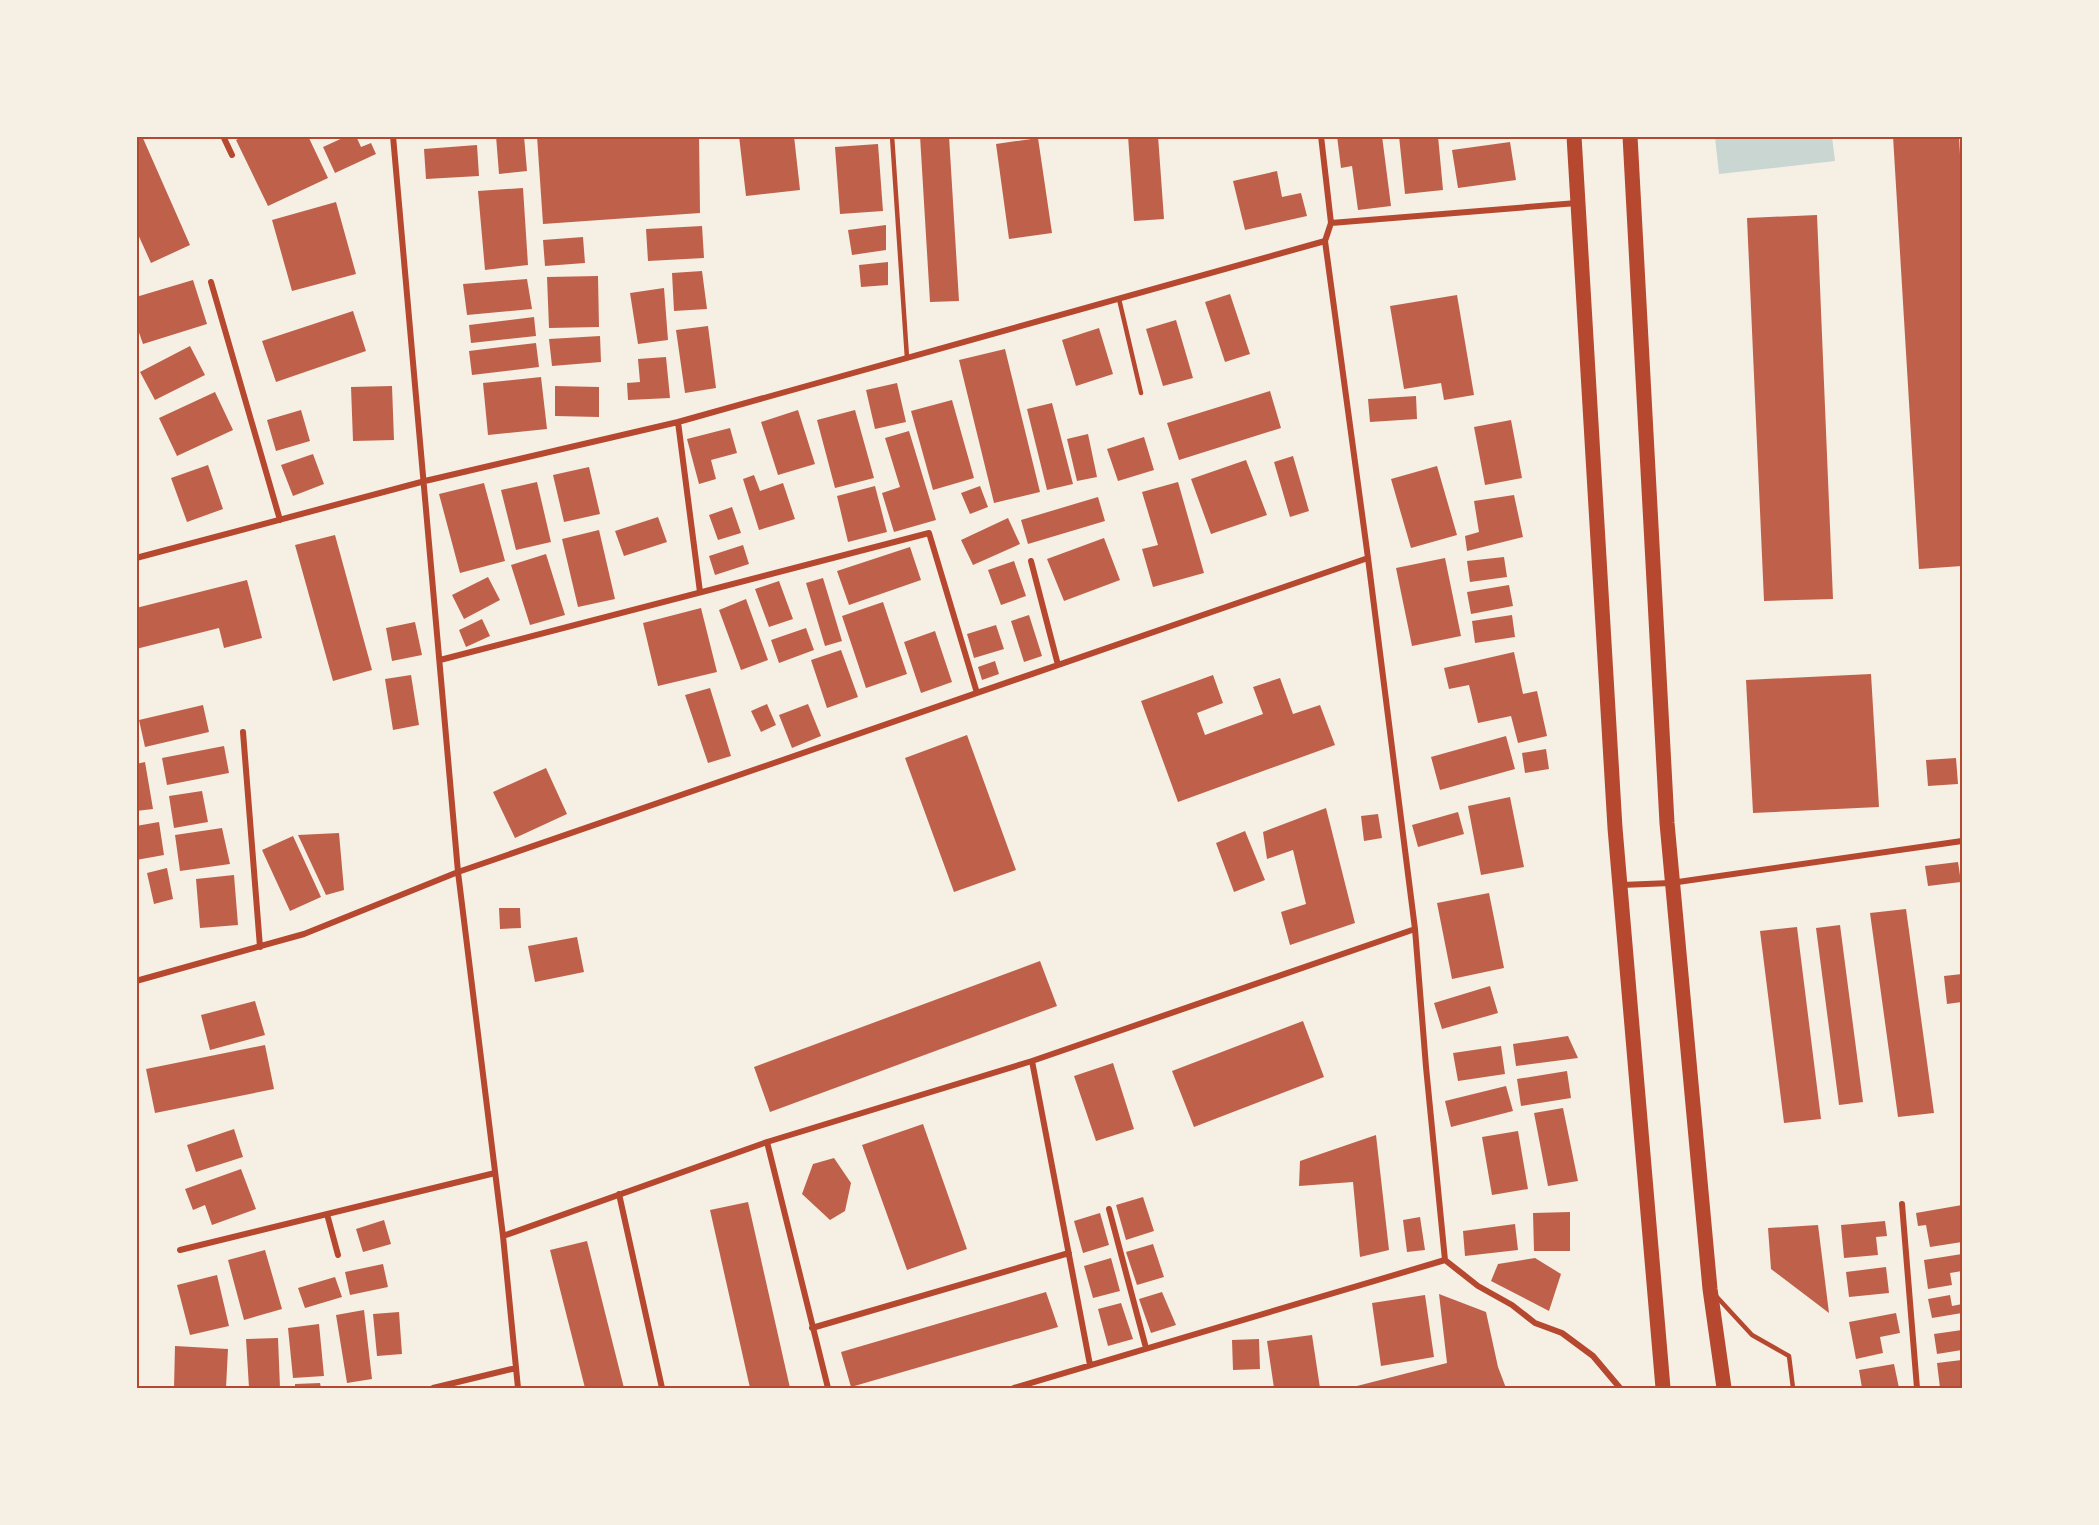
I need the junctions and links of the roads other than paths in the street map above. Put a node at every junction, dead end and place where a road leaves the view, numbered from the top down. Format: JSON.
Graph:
{"nodes":[{"id":1,"x":223,"y":136,"type":"edge"},
{"id":2,"x":393,"y":136,"type":"edge"},
{"id":3,"x":892,"y":136,"type":"edge"},
{"id":4,"x":1321,"y":136,"type":"edge"},
{"id":5,"x":1574,"y":136,"type":"edge"},
{"id":6,"x":1630,"y":136,"type":"edge"},
{"id":7,"x":232,"y":155,"type":"dead end"},
{"id":8,"x":1577,"y":203,"type":"junction"},
{"id":9,"x":1331,"y":223,"type":"junction"},
{"id":10,"x":1324,"y":241,"type":"junction"},
{"id":11,"x":211,"y":282,"type":"dead end"},
{"id":12,"x":1119,"y":299,"type":"junction"},
{"id":13,"x":907,"y":358,"type":"junction"},
{"id":14,"x":1141,"y":393,"type":"dead end"},
{"id":15,"x":678,"y":422,"type":"junction"},
{"id":16,"x":425,"y":481,"type":"junction"},
{"id":17,"x":280,"y":520,"type":"junction"},
{"id":18,"x":136,"y":558,"type":"edge"},
{"id":19,"x":1368,"y":558,"type":"junction"},
{"id":20,"x":1031,"y":561,"type":"dead end"},
{"id":21,"x":700,"y":592,"type":"junction"},
{"id":22,"x":440,"y":660,"type":"junction"},
{"id":23,"x":1058,"y":665,"type":"junction"},
{"id":24,"x":977,"y":693,"type":"junction"},
{"id":25,"x":243,"y":732,"type":"dead end"},
{"id":26,"x":1962,"y":841,"type":"edge"},
{"id":27,"x":458,"y":872,"type":"junction"},
{"id":28,"x":1671,"y":883,"type":"junction"},
{"id":29,"x":1620,"y":885,"type":"junction"},
{"id":30,"x":1415,"y":929,"type":"junction"},
{"id":31,"x":260,"y":947,"type":"junction"},
{"id":32,"x":136,"y":981,"type":"edge"},
{"id":33,"x":1032,"y":1060,"type":"junction"},
{"id":34,"x":767,"y":1142,"type":"junction"},
{"id":35,"x":495,"y":1173,"type":"junction"},
{"id":36,"x":619,"y":1194,"type":"junction"},
{"id":37,"x":1902,"y":1204,"type":"dead end"},
{"id":38,"x":1109,"y":1209,"type":"dead end"},
{"id":39,"x":327,"y":1214,"type":"junction"},
{"id":40,"x":502,"y":1236,"type":"junction"},
{"id":41,"x":180,"y":1250,"type":"dead end"},
{"id":42,"x":1069,"y":1253,"type":"junction"},
{"id":43,"x":338,"y":1255,"type":"dead end"},
{"id":44,"x":1445,"y":1260,"type":"junction"},
{"id":45,"x":1710,"y":1289,"type":"junction"},
{"id":46,"x":812,"y":1328,"type":"junction"},
{"id":47,"x":1146,"y":1348,"type":"junction"},
{"id":48,"x":1090,"y":1365,"type":"junction"},
{"id":49,"x":516,"y":1368,"type":"junction"},
{"id":50,"x":433,"y":1389,"type":"edge"},
{"id":51,"x":518,"y":1389,"type":"edge"},
{"id":52,"x":662,"y":1389,"type":"edge"},
{"id":53,"x":828,"y":1389,"type":"edge"},
{"id":54,"x":1014,"y":1389,"type":"edge"},
{"id":55,"x":1620,"y":1389,"type":"edge"},
{"id":56,"x":1663,"y":1389,"type":"edge"},
{"id":57,"x":1724,"y":1389,"type":"edge"},
{"id":58,"x":1793,"y":1389,"type":"edge"},
{"id":59,"x":1917,"y":1389,"type":"edge"}],
"edges":[{"from":1,"to":7,"type":"street"},
{"from":2,"to":16,"type":"street"},
{"from":3,"to":13,"type":"lane"},
{"from":4,"to":9,"type":"street"},
{"from":5,"to":8,"type":"main road"},
{"from":6,"to":28,"type":"main road"},
{"from":8,"to":9,"type":"street"},
{"from":8,"to":29,"type":"main road"},
{"from":9,"to":10,"type":"street"},
{"from":10,"to":12,"type":"street"},
{"from":10,"to":19,"type":"street"},
{"from":11,"to":17,"type":"street"},
{"from":12,"to":13,"type":"street"},
{"from":12,"to":14,"type":"lane"},
{"from":13,"to":15,"type":"street"},
{"from":15,"to":16,"type":"street"},
{"from":15,"to":21,"type":"street"},
{"from":16,"to":17,"type":"street"},
{"from":16,"to":22,"type":"street"},
{"from":17,"to":18,"type":"street"},
{"from":19,"to":23,"type":"street"},
{"from":19,"to":30,"type":"street"},
{"from":20,"to":23,"type":"street"},
{"from":21,"to":22,"type":"street"},
{"from":21,"to":24,"type":"street"},
{"from":22,"to":27,"type":"street"},
{"from":23,"to":24,"type":"street"},
{"from":24,"to":27,"type":"street"},
{"from":25,"to":31,"type":"street"},
{"from":26,"to":28,"type":"street"},
{"from":27,"to":31,"type":"street"},
{"from":27,"to":35,"type":"street"},
{"from":28,"to":29,"type":"street"},
{"from":28,"to":45,"type":"main road"},
{"from":29,"to":56,"type":"main road"},
{"from":30,"to":33,"type":"street"},
{"from":30,"to":44,"type":"street"},
{"from":31,"to":32,"type":"street"},
{"from":33,"to":34,"type":"street"},
{"from":33,"to":42,"type":"street"},
{"from":34,"to":36,"type":"street"},
{"from":34,"to":46,"type":"street"},
{"from":35,"to":39,"type":"street"},
{"from":35,"to":40,"type":"street"},
{"from":36,"to":40,"type":"street"},
{"from":36,"to":52,"type":"street"},
{"from":37,"to":59,"type":"street"},
{"from":38,"to":47,"type":"street"},
{"from":39,"to":41,"type":"street"},
{"from":39,"to":43,"type":"street"},
{"from":40,"to":49,"type":"street"},
{"from":42,"to":46,"type":"street"},
{"from":42,"to":48,"type":"street"},
{"from":44,"to":47,"type":"street"},
{"from":44,"to":55,"type":"street"},
{"from":45,"to":57,"type":"main road"},
{"from":45,"to":58,"type":"lane"},
{"from":46,"to":53,"type":"street"},
{"from":47,"to":48,"type":"street"},
{"from":48,"to":54,"type":"street"},
{"from":49,"to":50,"type":"street"},
{"from":49,"to":51,"type":"street"}]}
